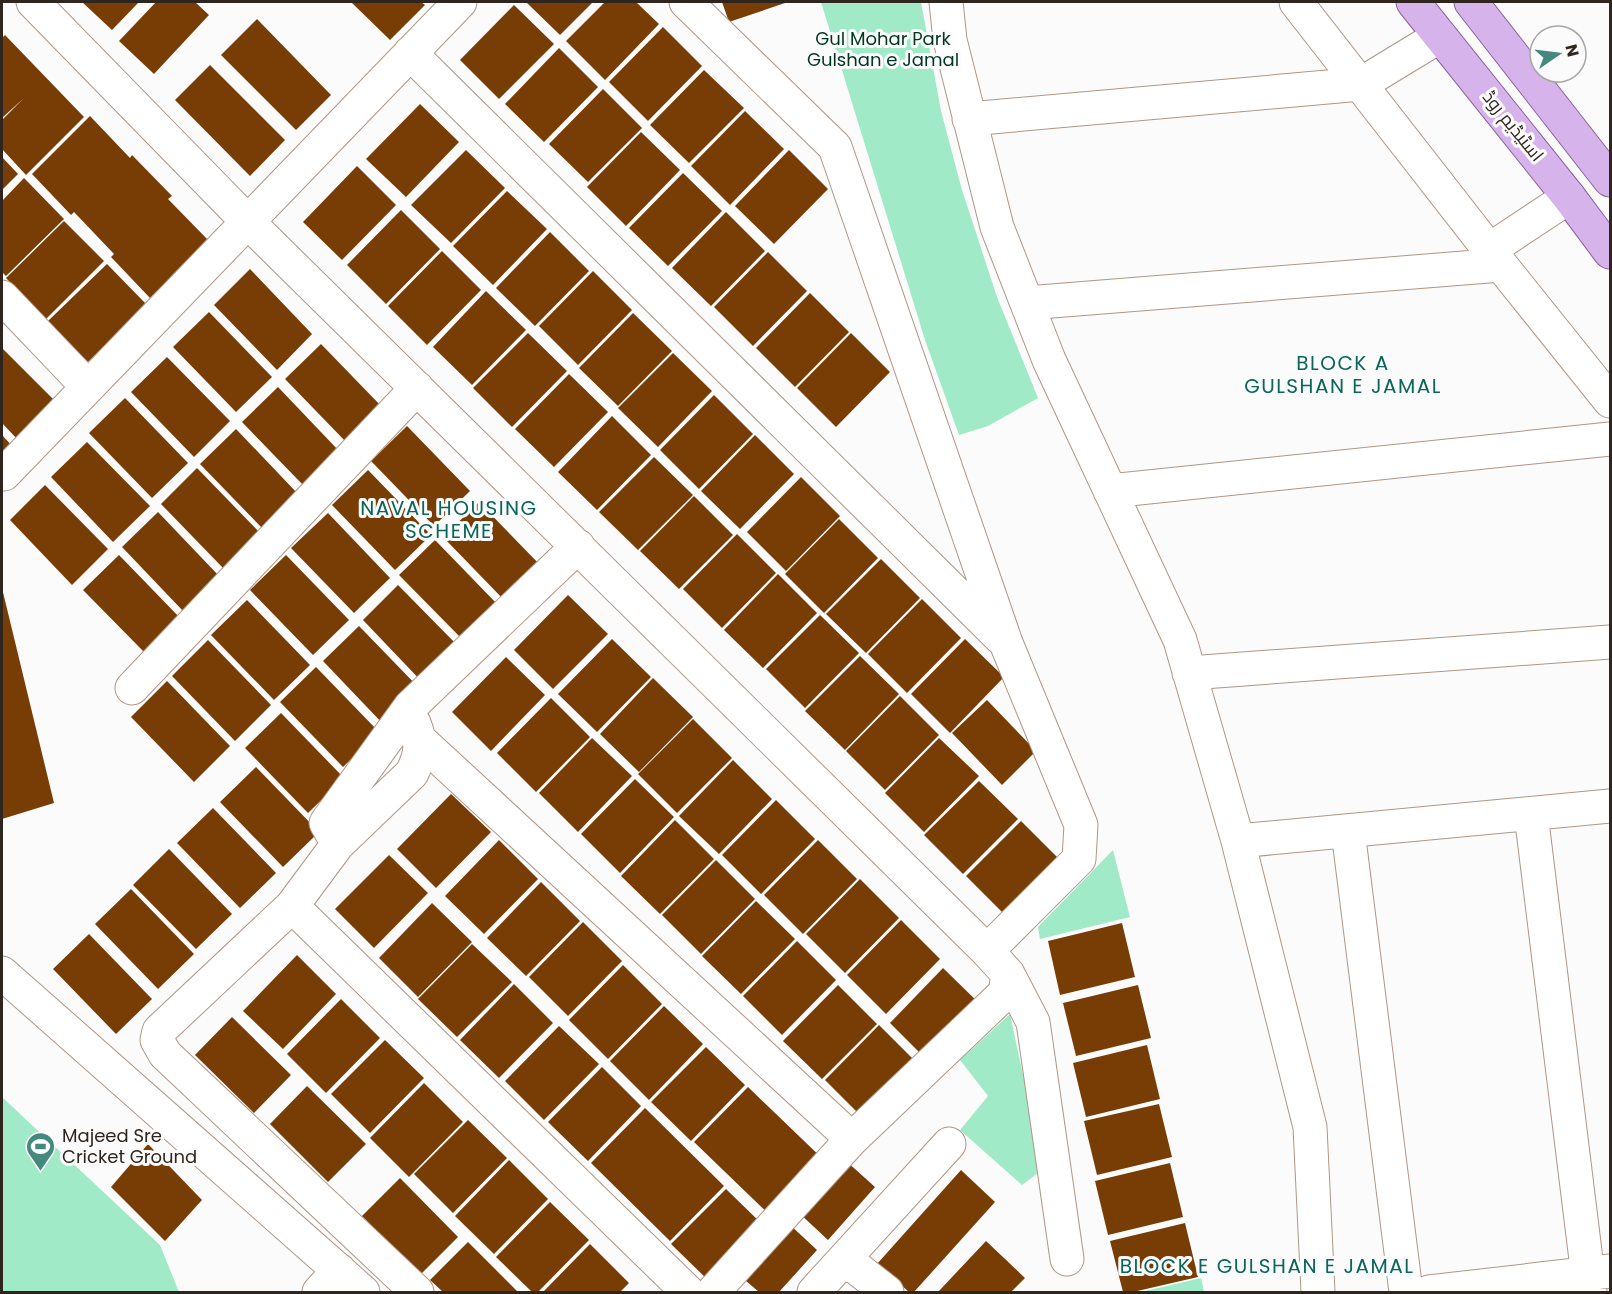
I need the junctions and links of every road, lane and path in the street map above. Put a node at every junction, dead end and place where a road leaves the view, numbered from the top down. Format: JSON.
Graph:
{"nodes":[{"id":1,"x":33,"y":2,"type":"edge"},
{"id":2,"x":460,"y":2,"type":"edge"},
{"id":3,"x":686,"y":2,"type":"edge"},
{"id":4,"x":946,"y":2,"type":"edge"},
{"id":5,"x":1296,"y":2,"type":"edge"},
{"id":6,"x":1413,"y":2,"type":"edge"},
{"id":7,"x":1471,"y":2,"type":"edge"},
{"id":8,"x":1440,"y":36,"type":"junction"},
{"id":9,"x":410,"y":53,"type":"junction"},
{"id":10,"x":1360,"y":84,"type":"junction"},
{"id":11,"x":969,"y":119,"type":"junction"},
{"id":12,"x":1611,"y":180,"type":"edge"},
{"id":13,"x":1569,"y":197,"type":"junction"},
{"id":14,"x":248,"y":221,"type":"junction"},
{"id":15,"x":1611,"y":252,"type":"edge"},
{"id":16,"x":1495,"y":258,"type":"junction"},
{"id":17,"x":2,"y":297,"type":"edge"},
{"id":18,"x":1027,"y":303,"type":"junction"},
{"id":19,"x":88,"y":387,"type":"junction"},
{"id":20,"x":417,"y":388,"type":"junction"},
{"id":21,"x":1611,"y":401,"type":"edge"},
{"id":22,"x":1611,"y":439,"type":"edge"},
{"id":23,"x":4,"y":474,"type":"dead end"},
{"id":24,"x":1110,"y":491,"type":"junction"},
{"id":25,"x":578,"y":546,"type":"junction"},
{"id":26,"x":1611,"y":642,"type":"edge"},
{"id":27,"x":1006,"y":643,"type":"junction"},
{"id":28,"x":1189,"y":673,"type":"junction"},
{"id":29,"x":132,"y":688,"type":"dead end"},
{"id":30,"x":410,"y":707,"type":"junction"},
{"id":31,"x":421,"y":741,"type":"junction"},
{"id":32,"x":1611,"y":806,"type":"edge"},
{"id":33,"x":1531,"y":814,"type":"junction"},
{"id":34,"x":1348,"y":831,"type":"junction"},
{"id":35,"x":1238,"y":841,"type":"junction"},
{"id":36,"x":338,"y":844,"type":"junction"},
{"id":37,"x":292,"y":906,"type":"junction"},
{"id":38,"x":998,"y":963,"type":"junction"},
{"id":39,"x":2,"y":973,"type":"edge"},
{"id":40,"x":852,"y":1139,"type":"junction"},
{"id":41,"x":949,"y":1144,"type":"dead end"},
{"id":42,"x":844,"y":1259,"type":"junction"},
{"id":43,"x":1067,"y":1259,"type":"dead end"},
{"id":44,"x":1596,"y":1279,"type":"edge"},
{"id":45,"x":329,"y":1281,"type":"edge"},
{"id":46,"x":363,"y":1293,"type":"edge"},
{"id":47,"x":417,"y":1293,"type":"edge"},
{"id":48,"x":688,"y":1293,"type":"edge"},
{"id":49,"x":713,"y":1293,"type":"edge"},
{"id":50,"x":814,"y":1293,"type":"edge"},
{"id":51,"x":887,"y":1293,"type":"edge"},
{"id":52,"x":1318,"y":1293,"type":"edge"},
{"id":53,"x":1406,"y":1293,"type":"edge"},
{"id":54,"x":1429,"y":1293,"type":"edge"}],
"edges":[{"from":1,"to":14,"type":"street"},
{"from":2,"to":9,"type":"street"},
{"from":3,"to":27,"type":"street"},
{"from":4,"to":11,"type":"street"},
{"from":5,"to":10,"type":"street"},
{"from":6,"to":8,"type":"main road","name":"اسٹیڈیم روڈ"},
{"from":7,"to":12,"type":"main road"},
{"from":8,"to":10,"type":"street"},
{"from":8,"to":13,"type":"main road","name":"اسٹیڈیم روڈ"},
{"from":9,"to":14,"type":"street"},
{"from":9,"to":27,"type":"street"},
{"from":10,"to":11,"type":"street"},
{"from":10,"to":16,"type":"street"},
{"from":11,"to":18,"type":"street"},
{"from":13,"to":15,"type":"main road","name":"اسٹیڈیم روڈ"},
{"from":13,"to":16,"type":"street"},
{"from":14,"to":19,"type":"street"},
{"from":14,"to":20,"type":"street"},
{"from":16,"to":18,"type":"street"},
{"from":16,"to":21,"type":"street"},
{"from":17,"to":19,"type":"street"},
{"from":18,"to":24,"type":"street"},
{"from":19,"to":23,"type":"street"},
{"from":20,"to":25,"type":"street"},
{"from":20,"to":29,"type":"street"},
{"from":22,"to":24,"type":"street"},
{"from":24,"to":28,"type":"street"},
{"from":25,"to":30,"type":"street"},
{"from":25,"to":38,"type":"street"},
{"from":26,"to":28,"type":"street"},
{"from":27,"to":38,"type":"street"},
{"from":28,"to":35,"type":"street"},
{"from":30,"to":31,"type":"street"},
{"from":30,"to":36,"type":"street"},
{"from":31,"to":36,"type":"street"},
{"from":31,"to":40,"type":"street"},
{"from":32,"to":33,"type":"street"},
{"from":33,"to":34,"type":"street"},
{"from":33,"to":44,"type":"street"},
{"from":34,"to":35,"type":"street"},
{"from":34,"to":53,"type":"street"},
{"from":35,"to":52,"type":"street"},
{"from":36,"to":37,"type":"street"},
{"from":37,"to":47,"type":"street"},
{"from":37,"to":48,"type":"street"},
{"from":38,"to":40,"type":"street"},
{"from":38,"to":43,"type":"street"},
{"from":39,"to":45,"type":"street"},
{"from":40,"to":49,"type":"street"},
{"from":41,"to":42,"type":"street"},
{"from":42,"to":50,"type":"street"},
{"from":42,"to":51,"type":"street"},
{"from":44,"to":54,"type":"street"},
{"from":45,"to":46,"type":"street"}]}
